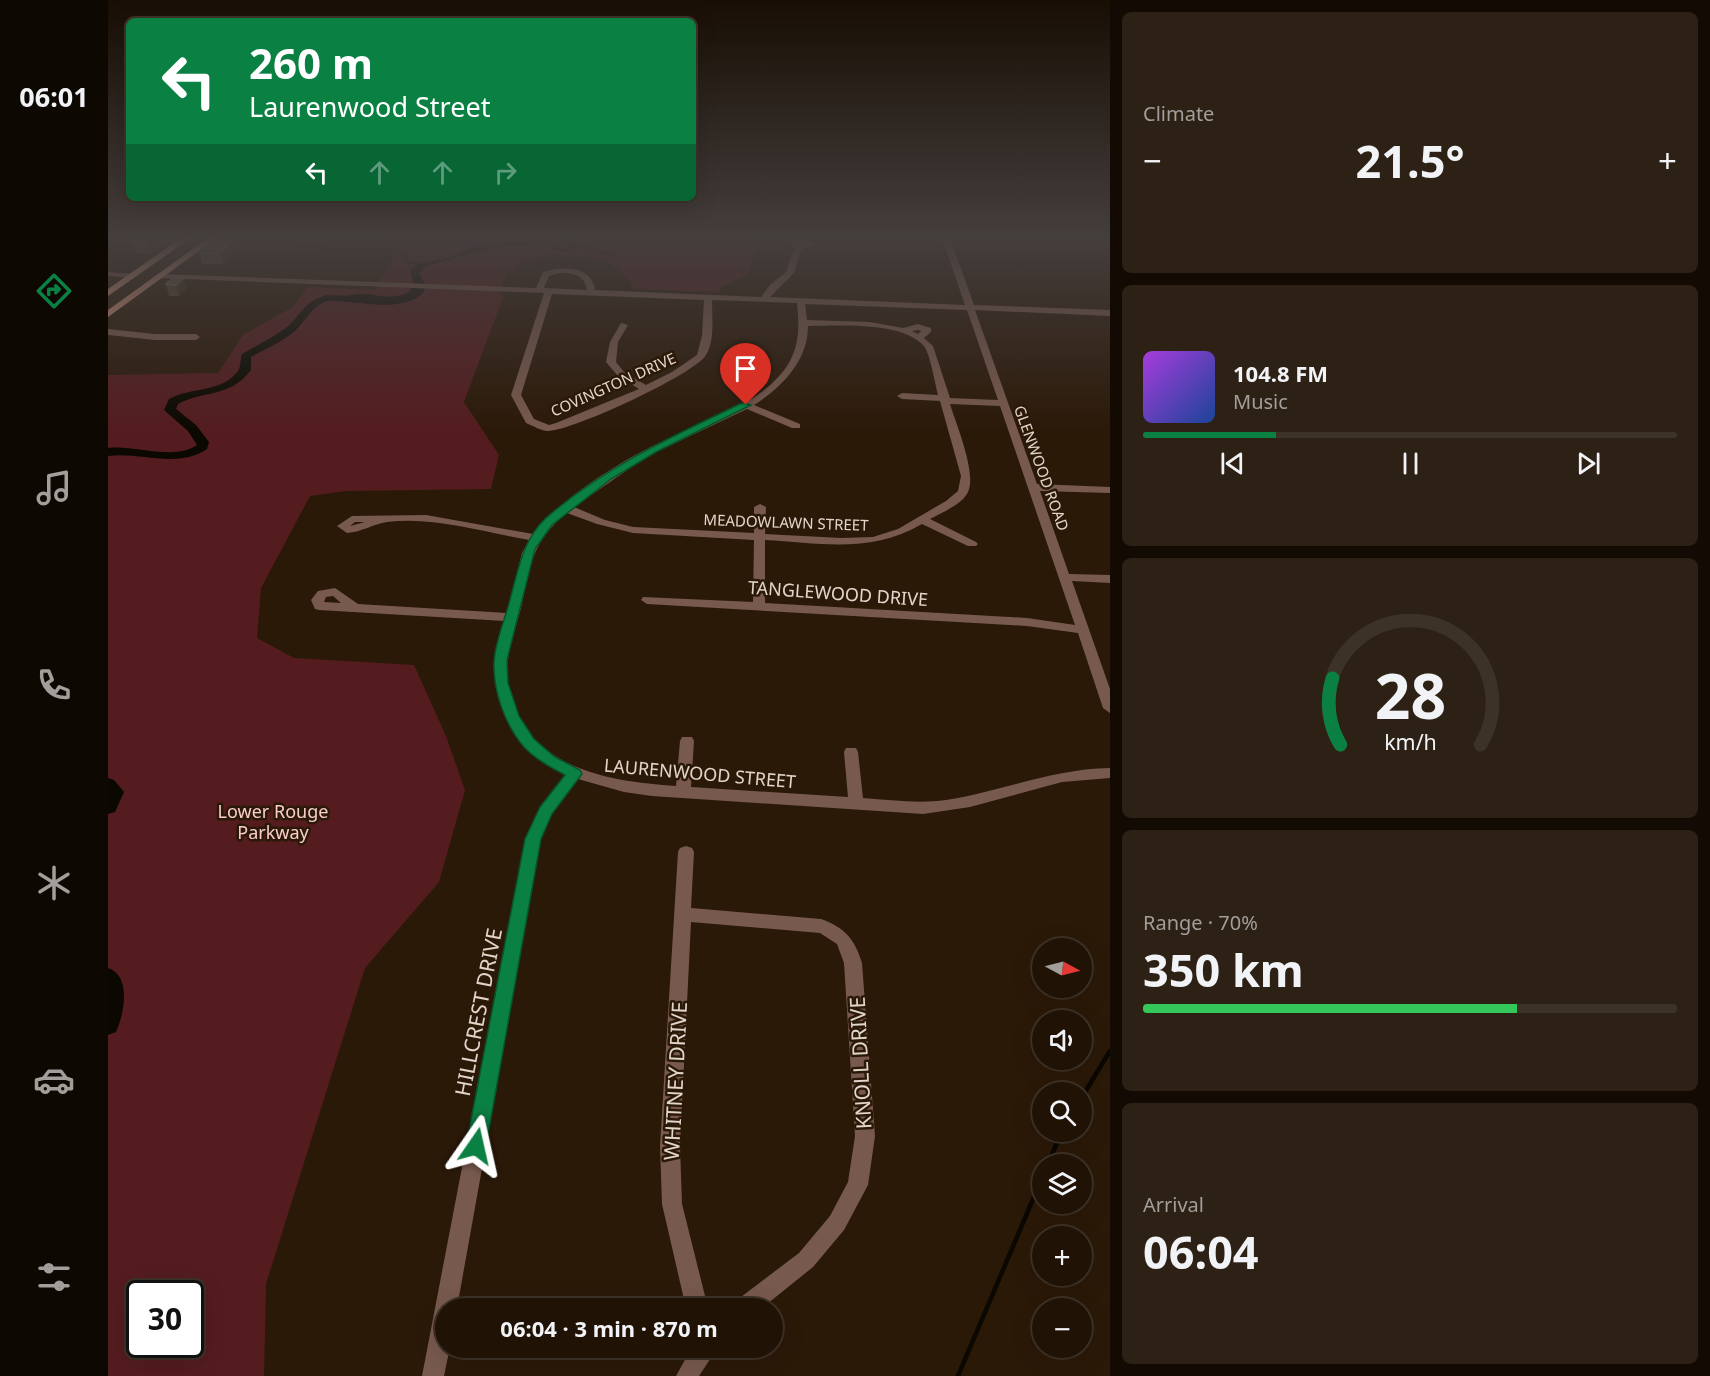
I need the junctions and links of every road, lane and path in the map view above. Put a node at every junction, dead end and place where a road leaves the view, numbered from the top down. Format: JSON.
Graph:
{"nodes":[{"id":1,"x":124,"y":302,"type":"edge"},
{"id":2,"x":541,"y":302,"type":"edge"},
{"id":3,"x":708,"y":302,"type":"edge"},
{"id":4,"x":801,"y":302,"type":"edge"},
{"id":5,"x":830,"y":302,"type":"edge"},
{"id":6,"x":968,"y":302,"type":"edge"},
{"id":7,"x":970,"y":308,"type":"junction"},
{"id":8,"x":1110,"y":313,"type":"edge"},
{"id":9,"x":108,"y":314,"type":"edge"},
{"id":10,"x":803,"y":322,"type":"junction"},
{"id":11,"x":624,"y":325,"type":"dead end"},
{"id":12,"x":108,"y":332,"type":"edge"},
{"id":13,"x":196,"y":337,"type":"dead end"},
{"id":14,"x":646,"y":389,"type":"junction"},
{"id":15,"x":902,"y":396,"type":"dead end"},
{"id":16,"x":945,"y":398,"type":"junction"},
{"id":17,"x":1002,"y":401,"type":"junction"},
{"id":18,"x":746,"y":405,"type":"junction"},
{"id":19,"x":796,"y":426,"type":"dead end"},
{"id":20,"x":1034,"y":490,"type":"junction"},
{"id":21,"x":1110,"y":490,"type":"edge"},
{"id":22,"x":1110,"y":496,"type":"edge"},
{"id":23,"x":760,"y":507,"type":"dead end"},
{"id":24,"x":566,"y":508,"type":"junction"},
{"id":25,"x":384,"y":518,"type":"dead end"},
{"id":26,"x":922,"y":520,"type":"junction"},
{"id":27,"x":759,"y":537,"type":"junction"},
{"id":28,"x":535,"y":538,"type":"junction"},
{"id":29,"x":972,"y":544,"type":"dead end"},
{"id":30,"x":1110,"y":579,"type":"edge"},
{"id":31,"x":1066,"y":580,"type":"junction"},
{"id":32,"x":1110,"y":586,"type":"edge"},
{"id":33,"x":647,"y":600,"type":"dead end"},
{"id":34,"x":759,"y":606,"type":"junction"},
{"id":35,"x":356,"y":609,"type":"dead end"},
{"id":36,"x":512,"y":617,"type":"junction"},
{"id":37,"x":1081,"y":626,"type":"junction"},
{"id":38,"x":1110,"y":708,"type":"edge"},
{"id":39,"x":687,"y":741,"type":"dead end"},
{"id":40,"x":851,"y":752,"type":"dead end"},
{"id":41,"x":1110,"y":773,"type":"edge"},
{"id":42,"x":574,"y":774,"type":"junction"},
{"id":43,"x":683,"y":792,"type":"junction"},
{"id":44,"x":856,"y":804,"type":"junction"},
{"id":45,"x":686,"y":852,"type":"dead end"},
{"id":46,"x":683,"y":914,"type":"junction"},
{"id":47,"x":696,"y":1298,"type":"edge"},
{"id":48,"x":758,"y":1298,"type":"edge"},
{"id":49,"x":698,"y":1358,"type":"edge"},
{"id":50,"x":433,"y":1376,"type":"edge"},
{"id":51,"x":687,"y":1376,"type":"edge"}],
"edges":[{"from":1,"to":9,"type":"main road"},
{"from":2,"to":14,"type":"street","name":"COVINGTON DRIVE"},
{"from":3,"to":14,"type":"street","name":"COVINGTON DRIVE"},
{"from":4,"to":10,"type":"street","name":"LAURENWOOD STREET"},
{"from":5,"to":7,"type":"street"},
{"from":6,"to":7,"type":"street","name":"GLENWOOD ROAD"},
{"from":7,"to":8,"type":"street"},
{"from":7,"to":17,"type":"street","name":"GLENWOOD ROAD"},
{"from":10,"to":16,"type":"street","name":"MEADOWLAWN STREET"},
{"from":10,"to":18,"type":"street","name":"LAURENWOOD STREET"},
{"from":11,"to":14,"type":"street"},
{"from":12,"to":13,"type":"street"},
{"from":15,"to":16,"type":"street"},
{"from":16,"to":17,"type":"street"},
{"from":16,"to":26,"type":"street","name":"MEADOWLAWN STREET"},
{"from":17,"to":20,"type":"street","name":"GLENWOOD ROAD"},
{"from":18,"to":19,"type":"street"},
{"from":18,"to":24,"type":"street","name":"LAURENWOOD STREET"},
{"from":20,"to":21,"type":"street"},
{"from":20,"to":22,"type":"street"},
{"from":20,"to":31,"type":"street","name":"GLENWOOD ROAD"},
{"from":23,"to":27,"type":"street"},
{"from":24,"to":27,"type":"street","name":"MEADOWLAWN STREET"},
{"from":24,"to":28,"type":"street","name":"LAURENWOOD STREET"},
{"from":25,"to":28,"type":"street"},
{"from":26,"to":27,"type":"street","name":"MEADOWLAWN STREET"},
{"from":26,"to":29,"type":"street"},
{"from":27,"to":34,"type":"street"},
{"from":28,"to":36,"type":"street","name":"LAURENWOOD STREET"},
{"from":30,"to":31,"type":"street"},
{"from":31,"to":32,"type":"street"},
{"from":31,"to":37,"type":"street","name":"GLENWOOD ROAD"},
{"from":33,"to":34,"type":"street","name":"TANGLEWOOD DRIVE"},
{"from":34,"to":37,"type":"street","name":"TANGLEWOOD DRIVE"},
{"from":35,"to":36,"type":"street"},
{"from":36,"to":42,"type":"street","name":"LAURENWOOD STREET"},
{"from":37,"to":38,"type":"street","name":"GLENWOOD ROAD"},
{"from":39,"to":43,"type":"street"},
{"from":40,"to":44,"type":"street"},
{"from":41,"to":44,"type":"street","name":"LAURENWOOD STREET"},
{"from":42,"to":43,"type":"street","name":"LAURENWOOD STREET"},
{"from":42,"to":50,"type":"street","name":"HILLCREST DRIVE"},
{"from":43,"to":44,"type":"street","name":"LAURENWOOD STREET"},
{"from":45,"to":46,"type":"street","name":"WHITNEY DRIVE"},
{"from":46,"to":47,"type":"street","name":"WHITNEY DRIVE"},
{"from":46,"to":48,"type":"street","name":"KNOLL DRIVE"},
{"from":49,"to":51,"type":"street"}]}
